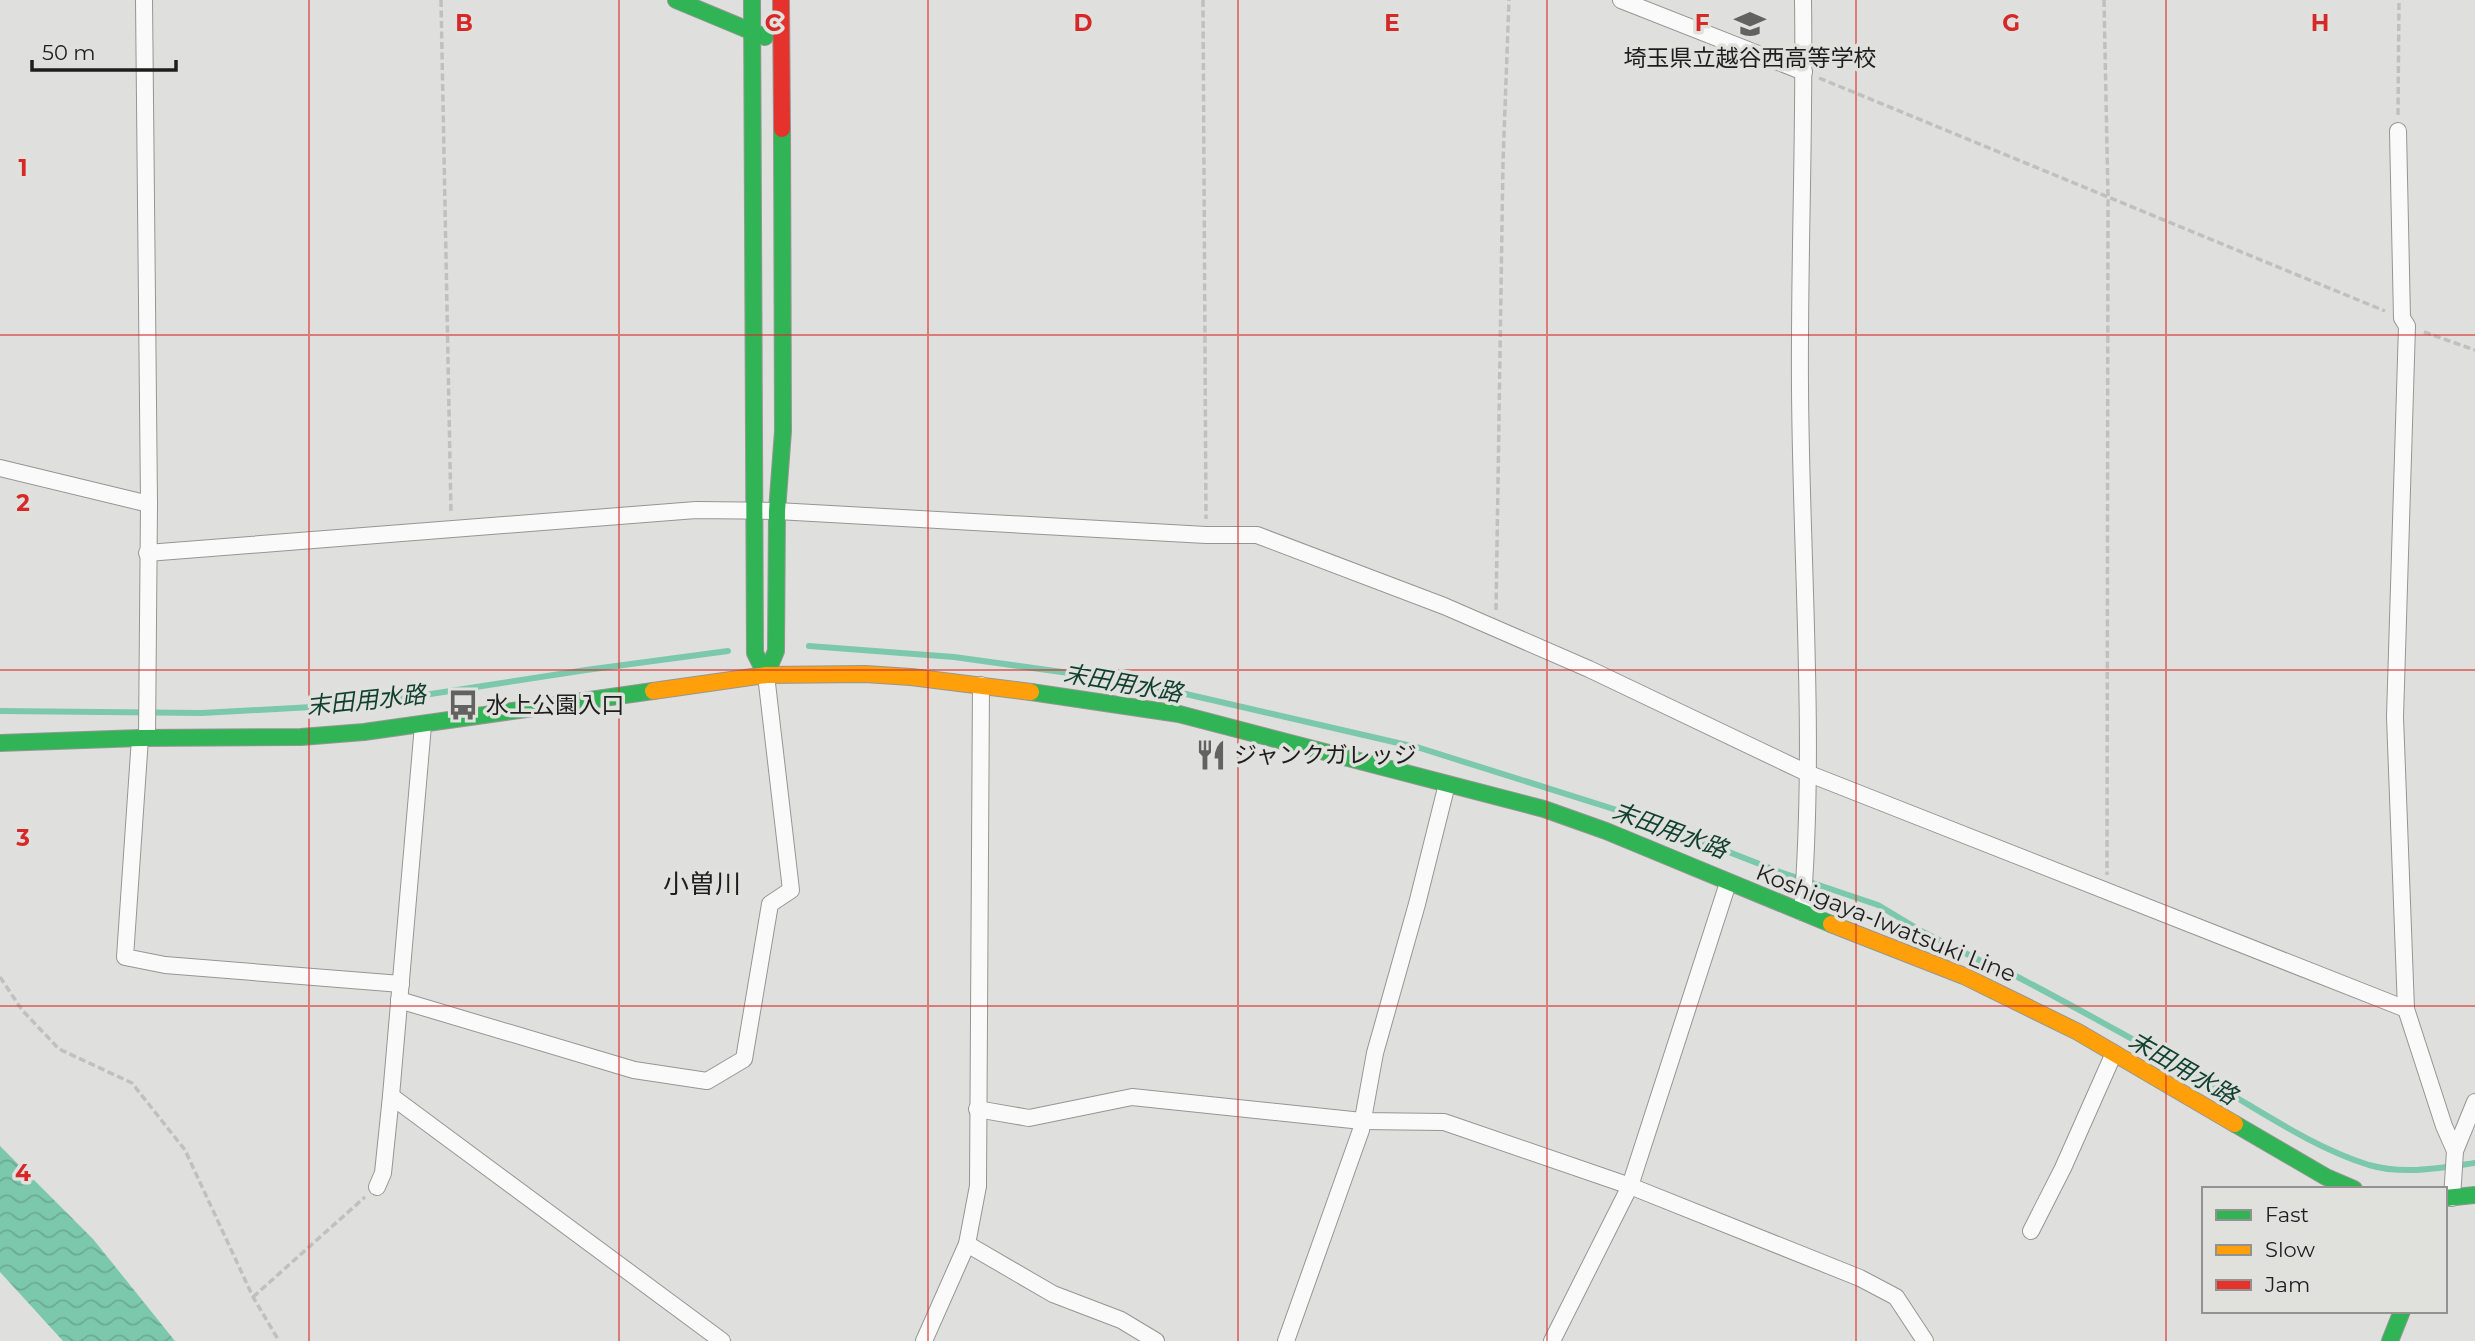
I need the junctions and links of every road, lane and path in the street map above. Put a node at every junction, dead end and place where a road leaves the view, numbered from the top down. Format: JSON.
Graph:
{"nodes":[{"id":1,"x":145,"y":0,"type":"edge"},
{"id":2,"x":441,"y":0,"type":"edge"},
{"id":3,"x":676,"y":0,"type":"edge"},
{"id":4,"x":752,"y":0,"type":"edge"},
{"id":5,"x":781,"y":0,"type":"edge"},
{"id":6,"x":1203,"y":0,"type":"edge"},
{"id":7,"x":1509,"y":0,"type":"edge"},
{"id":8,"x":1621,"y":0,"type":"edge"},
{"id":9,"x":1803,"y":0,"type":"edge"},
{"id":10,"x":2104,"y":0,"type":"edge"},
{"id":11,"x":2399,"y":0,"type":"edge"},
{"id":12,"x":752,"y":31,"type":"junction"},
{"id":13,"x":781,"y":43,"type":"junction"},
{"id":14,"x":1804,"y":72,"type":"junction"},
{"id":15,"x":2398,"y":131,"type":"joint"},
{"id":16,"x":2108,"y":198,"type":"junction"},
{"id":17,"x":2404,"y":322,"type":"junction"},
{"id":18,"x":2475,"y":350,"type":"edge"},
{"id":19,"x":0,"y":468,"type":"edge"},
{"id":20,"x":149,"y":504,"type":"junction"},
{"id":21,"x":753,"y":511,"type":"junction"},
{"id":22,"x":776,"y":511,"type":"junction"},
{"id":23,"x":452,"y":529,"type":"junction"},
{"id":24,"x":1206,"y":536,"type":"junction"},
{"id":25,"x":147,"y":553,"type":"junction"},
{"id":26,"x":1495,"y":628,"type":"junction"},
{"id":27,"x":766,"y":675,"type":"junction"},
{"id":28,"x":981,"y":685,"type":"junction"},
{"id":29,"x":423,"y":725,"type":"junction"},
{"id":30,"x":144,"y":738,"type":"junction"},
{"id":31,"x":0,"y":743,"type":"edge"},
{"id":32,"x":1807,"y":773,"type":"junction"},
{"id":33,"x":1447,"y":784,"type":"junction"},
{"id":34,"x":1728,"y":883,"type":"junction"},
{"id":35,"x":2107,"y":891,"type":"junction"},
{"id":36,"x":1801,"y":912,"type":"junction"},
{"id":37,"x":0,"y":977,"type":"edge"},
{"id":38,"x":400,"y":992,"type":"junction"},
{"id":39,"x":2406,"y":1009,"type":"junction"},
{"id":40,"x":2115,"y":1053,"type":"junction"},
{"id":41,"x":391,"y":1096,"type":"junction"},
{"id":42,"x":2475,"y":1102,"type":"edge"},
{"id":43,"x":977,"y":1109,"type":"junction"},
{"id":44,"x":1362,"y":1121,"type":"junction"},
{"id":45,"x":2454,"y":1162,"type":"junction"},
{"id":46,"x":1630,"y":1186,"type":"junction"},
{"id":47,"x":377,"y":1187,"type":"joint"},
{"id":48,"x":2349,"y":1187,"type":"edge"},
{"id":49,"x":2475,"y":1195,"type":"edge"},
{"id":50,"x":2447,"y":1202,"type":"edge"},
{"id":51,"x":2031,"y":1231,"type":"dead end"},
{"id":52,"x":967,"y":1244,"type":"junction"},
{"id":53,"x":253,"y":1297,"type":"junction"},
{"id":54,"x":2401,"y":1313,"type":"edge"},
{"id":55,"x":279,"y":1341,"type":"edge"},
{"id":56,"x":722,"y":1341,"type":"edge"},
{"id":57,"x":924,"y":1341,"type":"edge"},
{"id":58,"x":1156,"y":1341,"type":"edge"},
{"id":59,"x":1286,"y":1341,"type":"edge"},
{"id":60,"x":1552,"y":1341,"type":"edge"},
{"id":61,"x":1925,"y":1341,"type":"edge"},
{"id":62,"x":2390,"y":1341,"type":"edge"}],
"edges":[{"from":1,"to":20,"type":"street"},
{"from":2,"to":23,"type":"path"},
{"from":3,"to":12,"type":"main road"},
{"from":4,"to":12,"type":"main road"},
{"from":5,"to":13,"type":"main road"},
{"from":6,"to":24,"type":"path"},
{"from":7,"to":26,"type":"path"},
{"from":8,"to":14,"type":"street"},
{"from":9,"to":14,"type":"street"},
{"from":10,"to":16,"type":"path"},
{"from":11,"to":15,"type":"path"},
{"from":12,"to":13,"type":"main road"},
{"from":12,"to":21,"type":"main road"},
{"from":13,"to":22,"type":"main road"},
{"from":14,"to":16,"type":"path"},
{"from":14,"to":32,"type":"street"},
{"from":15,"to":17,"type":"street"},
{"from":16,"to":17,"type":"path"},
{"from":16,"to":35,"type":"path"},
{"from":17,"to":18,"type":"path"},
{"from":17,"to":39,"type":"street"},
{"from":19,"to":20,"type":"street"},
{"from":20,"to":25,"type":"street"},
{"from":21,"to":22,"type":"street"},
{"from":21,"to":23,"type":"street"},
{"from":21,"to":27,"type":"main road"},
{"from":22,"to":24,"type":"street"},
{"from":22,"to":27,"type":"main road"},
{"from":23,"to":25,"type":"street"},
{"from":24,"to":26,"type":"street"},
{"from":25,"to":30,"type":"street"},
{"from":26,"to":32,"type":"street"},
{"from":27,"to":28,"type":"main road","name":"Koshigaya-Iwatsuki Line"},
{"from":27,"to":29,"type":"main road","name":"Koshigaya-Iwatsuki Line"},
{"from":27,"to":38,"type":"street"},
{"from":28,"to":33,"type":"main road","name":"Koshigaya-Iwatsuki Line"},
{"from":28,"to":43,"type":"street"},
{"from":29,"to":30,"type":"main road","name":"Koshigaya-Iwatsuki Line"},
{"from":29,"to":38,"type":"street"},
{"from":30,"to":31,"type":"main road","name":"Koshigaya-Iwatsuki Line"},
{"from":30,"to":38,"type":"street"},
{"from":32,"to":35,"type":"street"},
{"from":32,"to":36,"type":"street"},
{"from":33,"to":34,"type":"main road","name":"Koshigaya-Iwatsuki Line"},
{"from":33,"to":44,"type":"street"},
{"from":34,"to":36,"type":"main road","name":"Koshigaya-Iwatsuki Line"},
{"from":34,"to":46,"type":"street"},
{"from":35,"to":39,"type":"street"},
{"from":36,"to":40,"type":"main road","name":"Koshigaya-Iwatsuki Line"},
{"from":37,"to":53,"type":"path"},
{"from":38,"to":41,"type":"street"},
{"from":39,"to":45,"type":"street"},
{"from":40,"to":48,"type":"main road","name":"Koshigaya-Iwatsuki Line"},
{"from":40,"to":51,"type":"street"},
{"from":41,"to":47,"type":"street"},
{"from":41,"to":56,"type":"street"},
{"from":42,"to":45,"type":"street"},
{"from":43,"to":44,"type":"street"},
{"from":43,"to":52,"type":"street"},
{"from":44,"to":46,"type":"street"},
{"from":44,"to":59,"type":"street"},
{"from":45,"to":50,"type":"street"},
{"from":46,"to":60,"type":"street"},
{"from":46,"to":61,"type":"street"},
{"from":47,"to":53,"type":"path"},
{"from":49,"to":50,"type":"main road"},
{"from":52,"to":57,"type":"street"},
{"from":52,"to":58,"type":"street"},
{"from":53,"to":55,"type":"path"},
{"from":54,"to":62,"type":"main road"}]}
